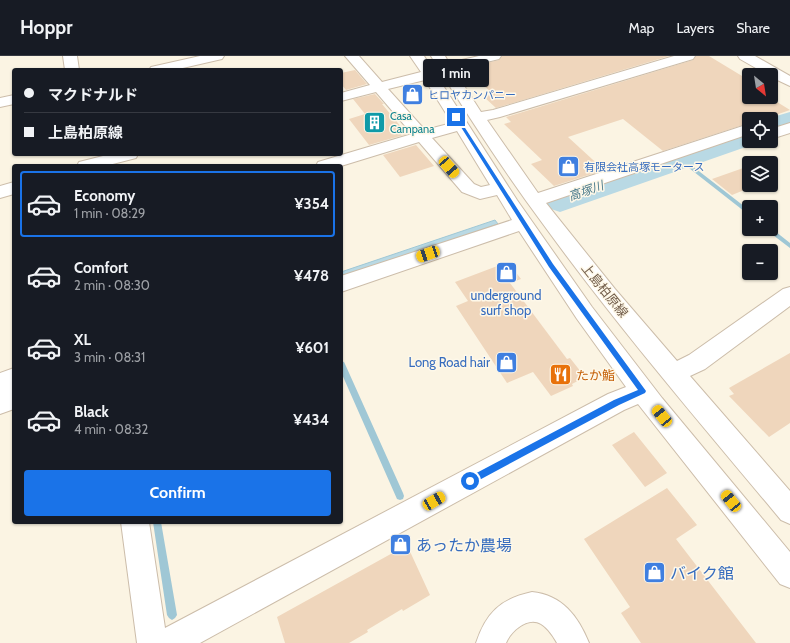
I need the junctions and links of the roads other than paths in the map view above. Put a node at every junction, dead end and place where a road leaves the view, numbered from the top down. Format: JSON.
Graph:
{"nodes":[{"id":1,"x":70,"y":56,"type":"edge"},
{"id":2,"x":216,"y":56,"type":"edge"},
{"id":3,"x":352,"y":56,"type":"edge"},
{"id":4,"x":418,"y":56,"type":"edge"},
{"id":5,"x":494,"y":56,"type":"edge"},
{"id":6,"x":688,"y":56,"type":"edge"},
{"id":7,"x":745,"y":56,"type":"edge"},
{"id":8,"x":437,"y":66,"type":"edge"},
{"id":9,"x":72,"y":68,"type":"edge"},
{"id":10,"x":165,"y":68,"type":"edge"},
{"id":11,"x":790,"y":82,"type":"edge"},
{"id":12,"x":379,"y":87,"type":"junction"},
{"id":13,"x":343,"y":96,"type":"edge"},
{"id":14,"x":12,"y":100,"type":"edge"},
{"id":15,"x":0,"y":103,"type":"edge"},
{"id":16,"x":790,"y":115,"type":"edge"},
{"id":17,"x":778,"y":119,"type":"edge"},
{"id":18,"x":470,"y":122,"type":"junction"},
{"id":19,"x":790,"y":128,"type":"edge"},
{"id":20,"x":742,"y":132,"type":"edge"},
{"id":21,"x":778,"y":132,"type":"edge"},
{"id":22,"x":422,"y":136,"type":"junction"},
{"id":23,"x":742,"y":144,"type":"edge"},
{"id":24,"x":122,"y":156,"type":"edge"},
{"id":25,"x":92,"y":164,"type":"edge"},
{"id":26,"x":331,"y":164,"type":"edge"},
{"id":27,"x":501,"y":188,"type":"junction"},
{"id":28,"x":12,"y":189,"type":"edge"},
{"id":29,"x":0,"y":192,"type":"edge"},
{"id":30,"x":539,"y":206,"type":"junction"},
{"id":31,"x":520,"y":217,"type":"junction"},
{"id":32,"x":452,"y":230,"type":"dead end"},
{"id":33,"x":343,"y":283,"type":"edge"},
{"id":34,"x":790,"y":295,"type":"edge"},
{"id":35,"x":673,"y":373,"type":"junction"},
{"id":36,"x":12,"y":379,"type":"edge"},
{"id":37,"x":0,"y":383,"type":"edge"},
{"id":38,"x":643,"y":391,"type":"junction"},
{"id":39,"x":12,"y":399,"type":"edge"},
{"id":40,"x":0,"y":403,"type":"edge"},
{"id":41,"x":790,"y":511,"type":"edge"},
{"id":42,"x":135,"y":524,"type":"edge"},
{"id":43,"x":790,"y":574,"type":"edge"},
{"id":44,"x":152,"y":643,"type":"edge"},
{"id":45,"x":169,"y":643,"type":"edge"},
{"id":46,"x":491,"y":643,"type":"edge"},
{"id":47,"x":574,"y":643,"type":"edge"}],
"edges":[{"from":1,"to":9,"type":"street"},
{"from":2,"to":10,"type":"street"},
{"from":3,"to":12,"type":"street"},
{"from":4,"to":8,"type":"street","name":"上島柏原線"},
{"from":5,"to":8,"type":"street"},
{"from":6,"to":18,"type":"street"},
{"from":7,"to":11,"type":"street"},
{"from":8,"to":12,"type":"street"},
{"from":8,"to":18,"type":"street","name":"上島柏原線"},
{"from":12,"to":13,"type":"street"},
{"from":12,"to":22,"type":"street"},
{"from":14,"to":15,"type":"street"},
{"from":16,"to":17,"type":"street"},
{"from":18,"to":22,"type":"street"},
{"from":18,"to":27,"type":"street","name":"上島柏原線"},
{"from":18,"to":30,"type":"street","name":"上島柏原線"},
{"from":19,"to":21,"type":"street"},
{"from":20,"to":30,"type":"street"},
{"from":22,"to":26,"type":"street"},
{"from":22,"to":27,"type":"street"},
{"from":23,"to":30,"type":"street"},
{"from":24,"to":25,"type":"street"},
{"from":27,"to":31,"type":"street","name":"上島柏原線"},
{"from":28,"to":29,"type":"street"},
{"from":30,"to":35,"type":"street","name":"上島柏原線"},
{"from":31,"to":32,"type":"street"},
{"from":31,"to":33,"type":"street"},
{"from":31,"to":38,"type":"street","name":"上島柏原線"},
{"from":34,"to":35,"type":"street"},
{"from":35,"to":41,"type":"street","name":"上島柏原線"},
{"from":36,"to":37,"type":"street"},
{"from":38,"to":43,"type":"street","name":"上島柏原線"},
{"from":38,"to":45,"type":"street"},
{"from":39,"to":40,"type":"street"},
{"from":42,"to":44,"type":"street"},
{"from":46,"to":47,"type":"street"}]}
